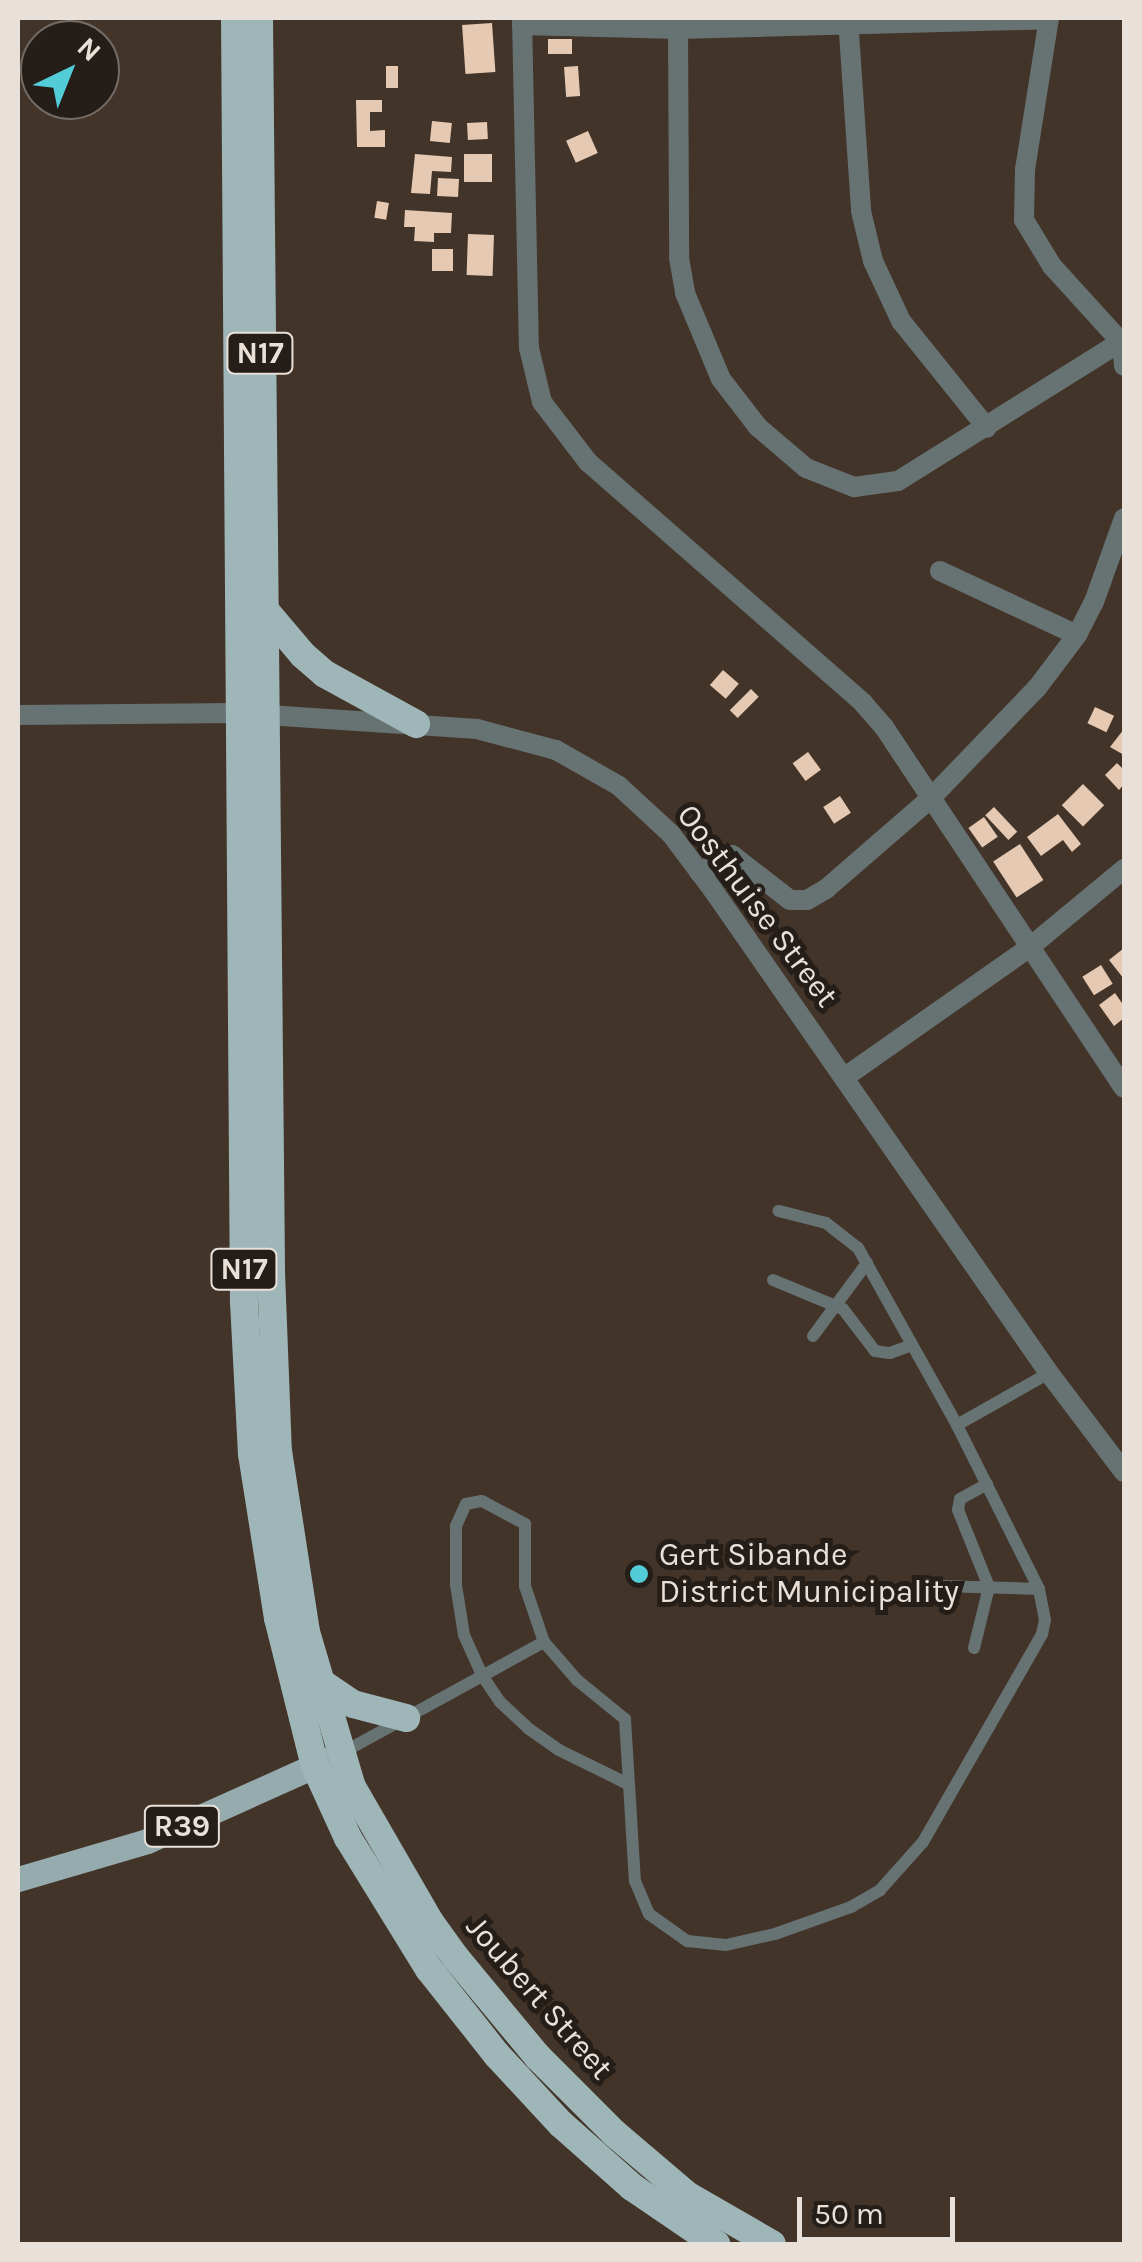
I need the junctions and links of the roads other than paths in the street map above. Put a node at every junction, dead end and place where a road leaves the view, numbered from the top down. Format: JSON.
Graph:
{"nodes":[{"id":1,"x":236,"y":18,"type":"edge"},
{"id":2,"x":258,"y":18,"type":"edge"},
{"id":3,"x":1049,"y":18,"type":"edge"},
{"id":4,"x":987,"y":19,"type":"edge"},
{"id":5,"x":848,"y":21,"type":"edge"},
{"id":6,"x":522,"y":22,"type":"edge"},
{"id":7,"x":678,"y":29,"type":"junction"},
{"id":8,"x":1124,"y":342,"type":"edge"},
{"id":9,"x":1124,"y":366,"type":"edge"},
{"id":10,"x":986,"y":428,"type":"junction"},
{"id":11,"x":1124,"y":518,"type":"edge"},
{"id":12,"x":940,"y":571,"type":"dead end"},
{"id":13,"x":264,"y":610,"type":"junction"},
{"id":14,"x":1077,"y":634,"type":"junction"},
{"id":15,"x":250,"y":714,"type":"junction"},
{"id":16,"x":18,"y":715,"type":"edge"},
{"id":17,"x":416,"y":724,"type":"junction"},
{"id":18,"x":930,"y":799,"type":"junction"},
{"id":19,"x":1124,"y":869,"type":"edge"},
{"id":20,"x":699,"y":872,"type":"junction"},
{"id":21,"x":1030,"y":947,"type":"junction"},
{"id":22,"x":844,"y":1076,"type":"junction"},
{"id":23,"x":1122,"y":1080,"type":"edge"},
{"id":24,"x":779,"y":1211,"type":"dead end"},
{"id":25,"x":867,"y":1263,"type":"junction"},
{"id":26,"x":773,"y":1280,"type":"dead end"},
{"id":27,"x":836,"y":1305,"type":"junction"},
{"id":28,"x":813,"y":1336,"type":"dead end"},
{"id":29,"x":912,"y":1345,"type":"junction"},
{"id":30,"x":1049,"y":1374,"type":"junction"},
{"id":31,"x":957,"y":1425,"type":"junction"},
{"id":32,"x":1124,"y":1472,"type":"edge"},
{"id":33,"x":987,"y":1484,"type":"junction"},
{"id":34,"x":939,"y":1586,"type":"dead end"},
{"id":35,"x":989,"y":1587,"type":"junction"},
{"id":36,"x":1039,"y":1588,"type":"junction"},
{"id":37,"x":544,"y":1642,"type":"junction"},
{"id":38,"x":974,"y":1648,"type":"dead end"},
{"id":39,"x":482,"y":1675,"type":"junction"},
{"id":40,"x":320,"y":1681,"type":"junction"},
{"id":41,"x":406,"y":1718,"type":"junction"},
{"id":42,"x":327,"y":1760,"type":"junction"},
{"id":43,"x":626,"y":1783,"type":"junction"},
{"id":44,"x":18,"y":1879,"type":"edge"},
{"id":45,"x":716,"y":2244,"type":"edge"},
{"id":46,"x":772,"y":2244,"type":"edge"}],
"edges":[{"from":1,"to":15,"type":"highway","number":"N17"},
{"from":2,"to":13,"type":"highway","number":"N17"},
{"from":3,"to":4,"type":"street"},
{"from":3,"to":8,"type":"street"},
{"from":4,"to":5,"type":"street"},
{"from":5,"to":7,"type":"street"},
{"from":5,"to":10,"type":"street"},
{"from":6,"to":7,"type":"street"},
{"from":6,"to":18,"type":"street"},
{"from":7,"to":10,"type":"street"},
{"from":8,"to":9,"type":"street"},
{"from":8,"to":10,"type":"street"},
{"from":11,"to":14,"type":"street"},
{"from":12,"to":14,"type":"street"},
{"from":13,"to":15,"type":"highway","number":"N17"},
{"from":13,"to":17,"type":"highway"},
{"from":14,"to":18,"type":"street"},
{"from":15,"to":16,"type":"street","name":"Oosthuise Street"},
{"from":15,"to":17,"type":"street","name":"Oosthuise Street"},
{"from":15,"to":40,"type":"highway","number":"N17"},
{"from":15,"to":42,"type":"highway","number":"N17"},
{"from":17,"to":20,"type":"street","name":"Oosthuise Street"},
{"from":18,"to":20,"type":"street"},
{"from":18,"to":21,"type":"street"},
{"from":19,"to":21,"type":"street"},
{"from":20,"to":22,"type":"street","name":"Oosthuise Street"},
{"from":21,"to":22,"type":"street"},
{"from":21,"to":23,"type":"street"},
{"from":22,"to":30,"type":"street","name":"Oosthuise Street"},
{"from":24,"to":25,"type":"lane"},
{"from":25,"to":27,"type":"lane"},
{"from":25,"to":29,"type":"lane"},
{"from":26,"to":27,"type":"lane"},
{"from":27,"to":28,"type":"lane"},
{"from":27,"to":29,"type":"lane"},
{"from":29,"to":31,"type":"lane"},
{"from":30,"to":31,"type":"lane"},
{"from":30,"to":32,"type":"street","name":"Oosthuise Street"},
{"from":31,"to":33,"type":"lane"},
{"from":33,"to":35,"type":"lane"},
{"from":33,"to":36,"type":"lane"},
{"from":34,"to":35,"type":"lane"},
{"from":35,"to":36,"type":"lane"},
{"from":35,"to":38,"type":"lane"},
{"from":36,"to":43,"type":"lane"},
{"from":37,"to":39,"type":"lane"},
{"from":37,"to":39,"type":"lane"},
{"from":37,"to":43,"type":"lane"},
{"from":39,"to":41,"type":"lane"},
{"from":39,"to":43,"type":"lane"},
{"from":40,"to":41,"type":"highway"},
{"from":40,"to":42,"type":"highway","number":"N17"},
{"from":41,"to":42,"type":"lane"},
{"from":42,"to":44,"type":"main road","number":"R39"},
{"from":42,"to":45,"type":"highway","name":"Joubert Street","number":"N17"},
{"from":42,"to":46,"type":"highway","name":"Joubert Street","number":"N17"}]}
